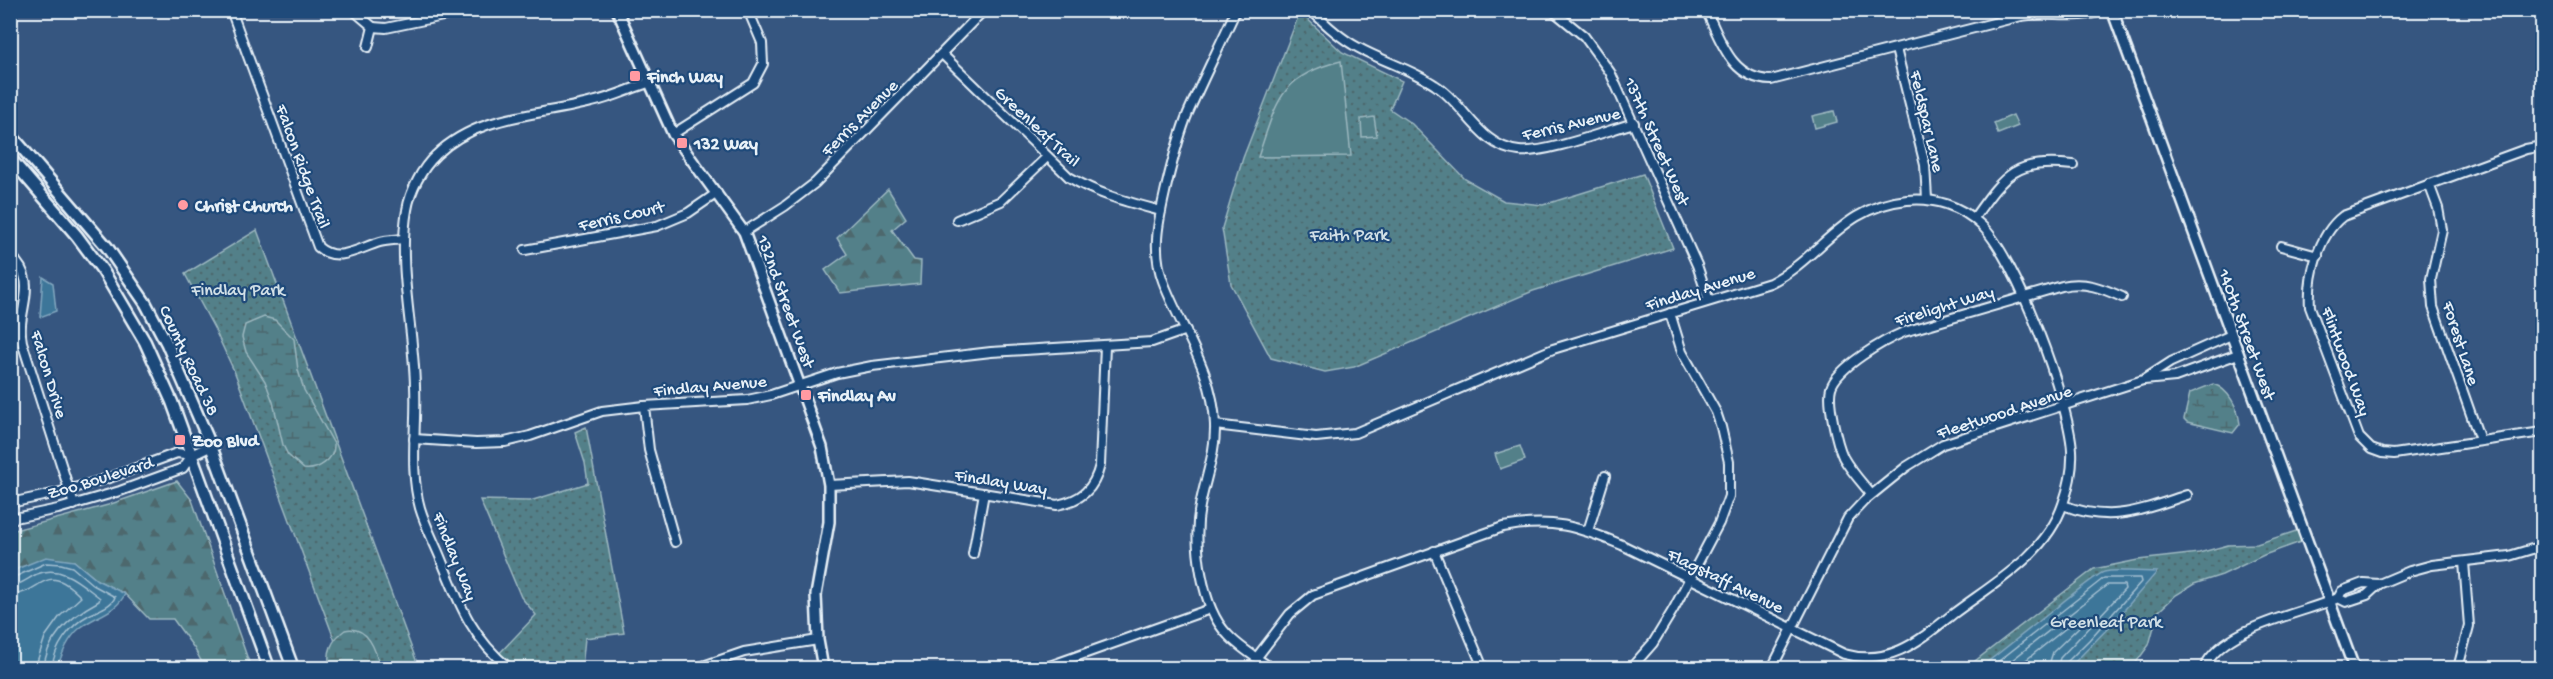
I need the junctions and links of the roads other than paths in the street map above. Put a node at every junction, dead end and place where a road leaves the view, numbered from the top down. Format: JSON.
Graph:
{"nodes":[{"id":1,"x":231,"y":10,"type":"edge"},
{"id":2,"x":353,"y":10,"type":"edge"},
{"id":3,"x":472,"y":10,"type":"edge"},
{"id":4,"x":617,"y":10,"type":"edge"},
{"id":5,"x":748,"y":10,"type":"edge"},
{"id":6,"x":984,"y":10,"type":"edge"},
{"id":7,"x":1236,"y":10,"type":"edge"},
{"id":8,"x":1311,"y":10,"type":"edge"},
{"id":9,"x":1552,"y":10,"type":"edge"},
{"id":10,"x":1706,"y":10,"type":"edge"},
{"id":11,"x":2104,"y":10,"type":"edge"},
{"id":12,"x":2112,"y":10,"type":"edge"},
{"id":13,"x":2033,"y":12,"type":"edge"},
{"id":14,"x":373,"y":27,"type":"junction"},
{"id":15,"x":368,"y":47,"type":"dead end"},
{"id":16,"x":1896,"y":49,"type":"junction"},
{"id":17,"x":942,"y":54,"type":"junction"},
{"id":18,"x":648,"y":83,"type":"junction"},
{"id":19,"x":1634,"y":123,"type":"junction"},
{"id":20,"x":10,"y":134,"type":"edge"},
{"id":21,"x":673,"y":134,"type":"junction"},
{"id":22,"x":2542,"y":146,"type":"edge"},
{"id":23,"x":1047,"y":157,"type":"junction"},
{"id":24,"x":10,"y":158,"type":"edge"},
{"id":25,"x":2073,"y":165,"type":"dead end"},
{"id":26,"x":2429,"y":184,"type":"junction"},
{"id":27,"x":717,"y":193,"type":"junction"},
{"id":28,"x":1927,"y":199,"type":"junction"},
{"id":29,"x":1161,"y":211,"type":"junction"},
{"id":30,"x":1974,"y":218,"type":"junction"},
{"id":31,"x":957,"y":220,"type":"dead end"},
{"id":32,"x":744,"y":232,"type":"junction"},
{"id":33,"x":404,"y":239,"type":"junction"},
{"id":34,"x":2281,"y":246,"type":"dead end"},
{"id":35,"x":525,"y":250,"type":"dead end"},
{"id":36,"x":10,"y":255,"type":"edge"},
{"id":37,"x":2318,"y":256,"type":"junction"},
{"id":38,"x":2023,"y":297,"type":"junction"},
{"id":39,"x":2122,"y":297,"type":"dead end"},
{"id":40,"x":1709,"y":301,"type":"junction"},
{"id":41,"x":1670,"y":313,"type":"junction"},
{"id":42,"x":1186,"y":330,"type":"junction"},
{"id":43,"x":2231,"y":335,"type":"junction"},
{"id":44,"x":1105,"y":346,"type":"junction"},
{"id":45,"x":2238,"y":354,"type":"junction"},
{"id":46,"x":2143,"y":381,"type":"junction"},
{"id":47,"x":800,"y":385,"type":"junction"},
{"id":48,"x":644,"y":406,"type":"junction"},
{"id":49,"x":2063,"y":407,"type":"junction"},
{"id":50,"x":1215,"y":425,"type":"junction"},
{"id":51,"x":2542,"y":432,"type":"edge"},
{"id":52,"x":414,"y":440,"type":"junction"},
{"id":53,"x":2480,"y":440,"type":"junction"},
{"id":54,"x":211,"y":446,"type":"junction"},
{"id":55,"x":192,"y":455,"type":"junction"},
{"id":56,"x":1605,"y":476,"type":"dead end"},
{"id":57,"x":829,"y":485,"type":"junction"},
{"id":58,"x":70,"y":489,"type":"junction"},
{"id":59,"x":984,"y":493,"type":"junction"},
{"id":60,"x":1871,"y":494,"type":"junction"},
{"id":61,"x":2187,"y":495,"type":"dead end"},
{"id":62,"x":10,"y":502,"type":"edge"},
{"id":63,"x":74,"y":505,"type":"junction"},
{"id":64,"x":2063,"y":505,"type":"junction"},
{"id":65,"x":10,"y":519,"type":"edge"},
{"id":66,"x":1588,"y":531,"type":"junction"},
{"id":67,"x":675,"y":542,"type":"dead end"},
{"id":68,"x":2542,"y":546,"type":"edge"},
{"id":69,"x":1434,"y":550,"type":"junction"},
{"id":70,"x":973,"y":555,"type":"dead end"},
{"id":71,"x":2464,"y":561,"type":"junction"},
{"id":72,"x":1690,"y":578,"type":"junction"},
{"id":73,"x":2379,"y":584,"type":"junction"},
{"id":74,"x":2334,"y":600,"type":"junction"},
{"id":75,"x":1210,"y":609,"type":"junction"},
{"id":76,"x":1791,"y":629,"type":"junction"},
{"id":77,"x":818,"y":640,"type":"junction"},
{"id":78,"x":1257,"y":657,"type":"junction"},
{"id":79,"x":269,"y":669,"type":"edge"},
{"id":80,"x":293,"y":669,"type":"edge"},
{"id":81,"x":509,"y":669,"type":"edge"},
{"id":82,"x":697,"y":669,"type":"edge"},
{"id":83,"x":822,"y":669,"type":"edge"},
{"id":84,"x":1044,"y":669,"type":"edge"},
{"id":85,"x":1271,"y":669,"type":"edge"},
{"id":86,"x":1483,"y":669,"type":"edge"},
{"id":87,"x":1631,"y":669,"type":"edge"},
{"id":88,"x":1772,"y":669,"type":"edge"},
{"id":89,"x":2204,"y":669,"type":"edge"},
{"id":90,"x":2354,"y":669,"type":"edge"},
{"id":91,"x":2458,"y":669,"type":"edge"}],
"edges":[{"from":1,"to":33,"type":"street","name":"Falcon Ridge Trail"},
{"from":2,"to":14,"type":"street"},
{"from":3,"to":14,"type":"street"},
{"from":4,"to":18,"type":"street","name":"132nd Street West"},
{"from":5,"to":21,"type":"street"},
{"from":6,"to":17,"type":"street","name":"Ferris Avenue"},
{"from":7,"to":29,"type":"street"},
{"from":8,"to":19,"type":"street","name":"Ferris Avenue"},
{"from":9,"to":19,"type":"street","name":"137th Street West"},
{"from":10,"to":16,"type":"street"},
{"from":11,"to":13,"type":"street"},
{"from":12,"to":43,"type":"street","name":"140th Street West"},
{"from":13,"to":16,"type":"street"},
{"from":14,"to":15,"type":"street"},
{"from":16,"to":28,"type":"street","name":"Feldspar Lane"},
{"from":17,"to":23,"type":"street","name":"Greenleaf Trail"},
{"from":17,"to":32,"type":"street","name":"Ferris Avenue"},
{"from":18,"to":21,"type":"street","name":"132nd Street West"},
{"from":18,"to":33,"type":"street"},
{"from":19,"to":40,"type":"street","name":"137th Street West"},
{"from":20,"to":54,"type":"main road","name":"County Road 38"},
{"from":21,"to":27,"type":"street","name":"132nd Street West"},
{"from":22,"to":26,"type":"street","name":"Flintwood Way"},
{"from":23,"to":29,"type":"street","name":"Greenleaf Trail"},
{"from":23,"to":31,"type":"street"},
{"from":24,"to":55,"type":"main road","name":"County Road 38"},
{"from":25,"to":30,"type":"street"},
{"from":26,"to":37,"type":"street","name":"Flintwood Way"},
{"from":26,"to":53,"type":"street","name":"Forest Lane"},
{"from":27,"to":32,"type":"street","name":"132nd Street West"},
{"from":27,"to":35,"type":"street","name":"Ferris Court"},
{"from":28,"to":30,"type":"street","name":"Findlay Avenue"},
{"from":28,"to":40,"type":"street","name":"Findlay Avenue"},
{"from":29,"to":42,"type":"street"},
{"from":30,"to":38,"type":"street","name":"Findlay Avenue"},
{"from":32,"to":47,"type":"street","name":"132nd Street West"},
{"from":33,"to":52,"type":"street"},
{"from":34,"to":37,"type":"street"},
{"from":36,"to":58,"type":"street","name":"Falcon Drive"},
{"from":37,"to":53,"type":"street","name":"Flintwood Way"},
{"from":38,"to":39,"type":"street","name":"Firelight Way"},
{"from":38,"to":49,"type":"street","name":"Findlay Avenue"},
{"from":38,"to":60,"type":"street","name":"Firelight Way"},
{"from":40,"to":41,"type":"street","name":"Findlay Avenue"},
{"from":41,"to":50,"type":"street","name":"Findlay Avenue"},
{"from":41,"to":72,"type":"street"},
{"from":42,"to":44,"type":"street","name":"Findlay Avenue"},
{"from":42,"to":50,"type":"street"},
{"from":43,"to":45,"type":"street","name":"140th Street West"},
{"from":43,"to":46,"type":"street","name":"Fleetwood Avenue"},
{"from":44,"to":47,"type":"street","name":"Findlay Avenue"},
{"from":44,"to":59,"type":"street","name":"Findlay Way"},
{"from":45,"to":46,"type":"street","name":"Fleetwood Avenue"},
{"from":45,"to":74,"type":"street","name":"140th Street West"},
{"from":46,"to":49,"type":"street","name":"Fleetwood Avenue"},
{"from":47,"to":48,"type":"street","name":"Findlay Avenue"},
{"from":47,"to":57,"type":"street","name":"132nd Street West"},
{"from":48,"to":52,"type":"street","name":"Findlay Avenue"},
{"from":48,"to":67,"type":"street"},
{"from":49,"to":60,"type":"street","name":"Fleetwood Avenue"},
{"from":49,"to":64,"type":"street","name":"Flagstaff Avenue"},
{"from":50,"to":75,"type":"street"},
{"from":51,"to":53,"type":"street","name":"Flintwood Way"},
{"from":52,"to":81,"type":"street","name":"Findlay Way"},
{"from":54,"to":55,"type":"street","name":"Zoo Boulevard"},
{"from":54,"to":80,"type":"main road","name":"County Road 38"},
{"from":55,"to":58,"type":"street","name":"Zoo Boulevard"},
{"from":55,"to":63,"type":"street","name":"Zoo Boulevard"},
{"from":55,"to":79,"type":"main road","name":"County Road 38"},
{"from":56,"to":66,"type":"street"},
{"from":57,"to":59,"type":"street","name":"Findlay Way"},
{"from":57,"to":77,"type":"street","name":"132nd Street West"},
{"from":58,"to":62,"type":"street"},
{"from":58,"to":63,"type":"street","name":"Falcon Drive"},
{"from":59,"to":70,"type":"street"},
{"from":60,"to":76,"type":"street","name":"Fleetwood Avenue"},
{"from":61,"to":64,"type":"street"},
{"from":63,"to":65,"type":"street","name":"Zoo Boulevard"},
{"from":64,"to":76,"type":"street","name":"Flagstaff Avenue"},
{"from":66,"to":69,"type":"street","name":"Flagstaff Avenue"},
{"from":66,"to":72,"type":"street","name":"Flagstaff Avenue"},
{"from":68,"to":71,"type":"street"},
{"from":69,"to":78,"type":"street","name":"Flagstaff Avenue"},
{"from":69,"to":86,"type":"street"},
{"from":71,"to":73,"type":"street"},
{"from":71,"to":91,"type":"street"},
{"from":72,"to":76,"type":"street","name":"Flagstaff Avenue"},
{"from":72,"to":87,"type":"street"},
{"from":73,"to":74,"type":"street"},
{"from":73,"to":74,"type":"street"},
{"from":74,"to":89,"type":"street"},
{"from":74,"to":90,"type":"street","name":"140th Street West"},
{"from":75,"to":78,"type":"street"},
{"from":75,"to":84,"type":"street"},
{"from":76,"to":88,"type":"street","name":"Fleetwood Avenue"},
{"from":77,"to":82,"type":"street"},
{"from":77,"to":83,"type":"street","name":"132nd Street West"},
{"from":78,"to":85,"type":"street"}]}
